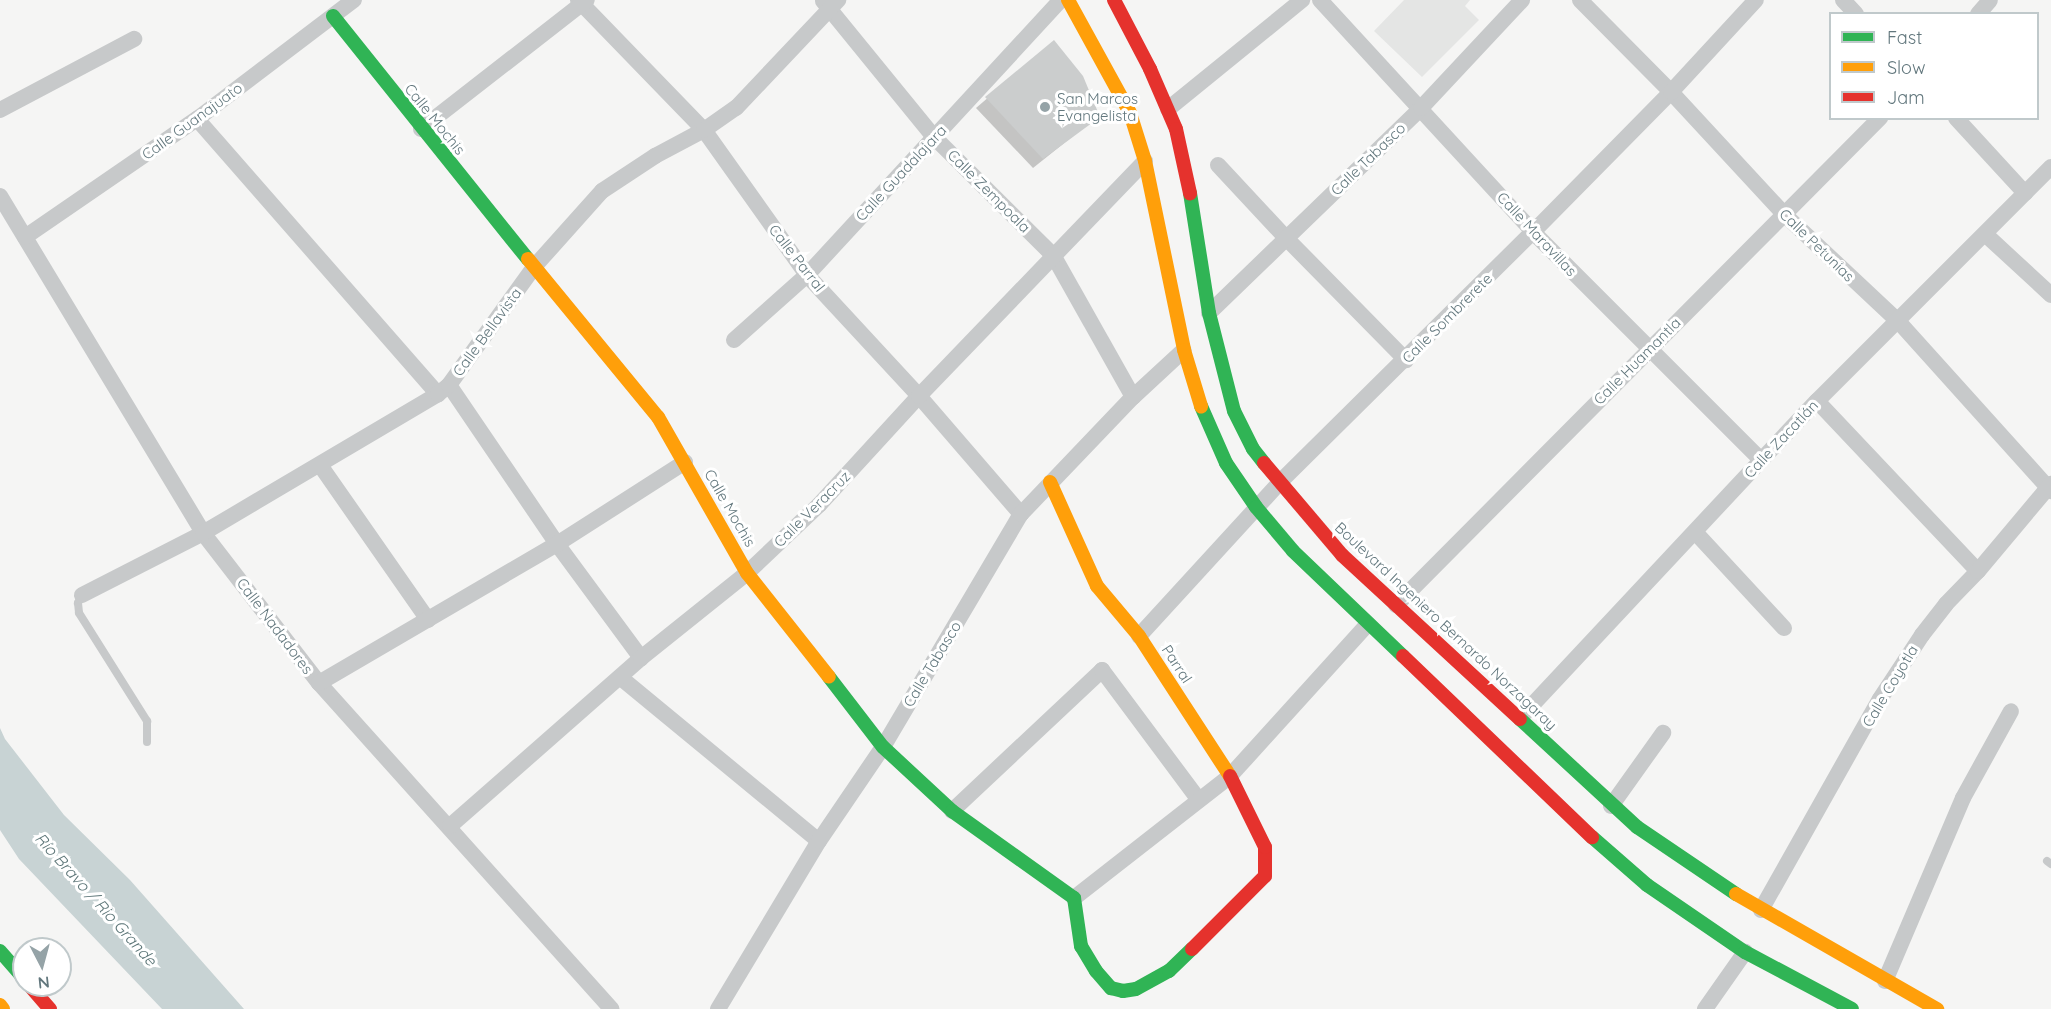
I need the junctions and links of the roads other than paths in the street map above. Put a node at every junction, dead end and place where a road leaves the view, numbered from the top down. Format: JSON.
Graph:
{"nodes":[{"id":1,"x":354,"y":0,"type":"edge"},
{"id":2,"x":1061,"y":0,"type":"edge"},
{"id":3,"x":1068,"y":0,"type":"edge"},
{"id":4,"x":1114,"y":0,"type":"edge"},
{"id":5,"x":1302,"y":0,"type":"edge"},
{"id":6,"x":1320,"y":0,"type":"edge"},
{"id":7,"x":1522,"y":0,"type":"edge"},
{"id":8,"x":1580,"y":0,"type":"edge"},
{"id":9,"x":1756,"y":0,"type":"edge"},
{"id":10,"x":1843,"y":0,"type":"edge"},
{"id":11,"x":1990,"y":0,"type":"edge"},
{"id":12,"x":582,"y":1,"type":"edge"},
{"id":13,"x":830,"y":3,"type":"edge"},
{"id":14,"x":1854,"y":12,"type":"edge"},
{"id":15,"x":1980,"y":12,"type":"edge"},
{"id":16,"x":333,"y":16,"type":"junction"},
{"id":17,"x":134,"y":39,"type":"dead end"},
{"id":18,"x":1671,"y":92,"type":"junction"},
{"id":19,"x":1421,"y":108,"type":"junction"},
{"id":20,"x":1168,"y":109,"type":"junction"},
{"id":21,"x":0,"y":110,"type":"edge"},
{"id":22,"x":197,"y":119,"type":"junction"},
{"id":23,"x":1878,"y":120,"type":"edge"},
{"id":24,"x":1958,"y":120,"type":"edge"},
{"id":25,"x":422,"y":129,"type":"junction"},
{"id":26,"x":704,"y":130,"type":"junction"},
{"id":27,"x":934,"y":137,"type":"junction"},
{"id":28,"x":1145,"y":161,"type":"junction"},
{"id":29,"x":1218,"y":165,"type":"dead end"},
{"id":30,"x":2051,"y":167,"type":"edge"},
{"id":31,"x":2025,"y":193,"type":"junction"},
{"id":32,"x":0,"y":196,"type":"edge"},
{"id":33,"x":1786,"y":216,"type":"junction"},
{"id":34,"x":1533,"y":232,"type":"junction"},
{"id":35,"x":1985,"y":234,"type":"junction"},
{"id":36,"x":25,"y":237,"type":"junction"},
{"id":37,"x":1287,"y":239,"type":"junction"},
{"id":38,"x":1053,"y":255,"type":"junction"},
{"id":39,"x":534,"y":267,"type":"junction"},
{"id":40,"x":807,"y":275,"type":"junction"},
{"id":41,"x":2051,"y":295,"type":"edge"},
{"id":42,"x":1209,"y":313,"type":"junction"},
{"id":43,"x":1898,"y":321,"type":"junction"},
{"id":44,"x":734,"y":340,"type":"dead end"},
{"id":45,"x":1648,"y":349,"type":"junction"},
{"id":46,"x":1184,"y":350,"type":"junction"},
{"id":47,"x":1406,"y":360,"type":"junction"},
{"id":48,"x":443,"y":389,"type":"junction"},
{"id":49,"x":919,"y":396,"type":"junction"},
{"id":50,"x":1133,"y":397,"type":"junction"},
{"id":51,"x":1817,"y":400,"type":"junction"},
{"id":52,"x":1761,"y":460,"type":"junction"},
{"id":53,"x":685,"y":462,"type":"junction"},
{"id":54,"x":320,"y":465,"type":"junction"},
{"id":55,"x":1050,"y":482,"type":"junction"},
{"id":56,"x":1280,"y":482,"type":"junction"},
{"id":57,"x":2050,"y":488,"type":"edge"},
{"id":58,"x":1256,"y":507,"type":"junction"},
{"id":59,"x":1020,"y":514,"type":"junction"},
{"id":60,"x":1695,"y":531,"type":"junction"},
{"id":61,"x":203,"y":533,"type":"junction"},
{"id":62,"x":556,"y":544,"type":"junction"},
{"id":63,"x":1978,"y":571,"type":"junction"},
{"id":64,"x":747,"y":573,"type":"junction"},
{"id":65,"x":82,"y":595,"type":"joint"},
{"id":66,"x":1396,"y":605,"type":"junction"},
{"id":67,"x":428,"y":620,"type":"junction"},
{"id":68,"x":1368,"y":624,"type":"junction"},
{"id":69,"x":1784,"y":628,"type":"dead end"},
{"id":70,"x":1139,"y":636,"type":"junction"},
{"id":71,"x":641,"y":658,"type":"junction"},
{"id":72,"x":621,"y":678,"type":"junction"},
{"id":73,"x":319,"y":683,"type":"junction"},
{"id":74,"x":2011,"y":711,"type":"dead end"},
{"id":75,"x":1520,"y":718,"type":"junction"},
{"id":76,"x":1663,"y":733,"type":"dead end"},
{"id":77,"x":147,"y":742,"type":"dead end"},
{"id":78,"x":883,"y":747,"type":"junction"},
{"id":79,"x":1230,"y":776,"type":"junction"},
{"id":80,"x":1199,"y":800,"type":"junction"},
{"id":81,"x":1611,"y":806,"type":"junction"},
{"id":82,"x":952,"y":812,"type":"junction"},
{"id":83,"x":450,"y":826,"type":"junction"},
{"id":84,"x":819,"y":841,"type":"junction"},
{"id":85,"x":1074,"y":898,"type":"junction"},
{"id":86,"x":1761,"y":910,"type":"junction"},
{"id":87,"x":0,"y":951,"type":"edge"},
{"id":88,"x":1745,"y":952,"type":"junction"},
{"id":89,"x":12,"y":965,"type":"edge"},
{"id":90,"x":1885,"y":981,"type":"junction"},
{"id":91,"x":40,"y":997,"type":"edge"},
{"id":92,"x":0,"y":1005,"type":"edge"},
{"id":93,"x":3,"y":1009,"type":"edge"},
{"id":94,"x":50,"y":1009,"type":"edge"},
{"id":95,"x":612,"y":1009,"type":"edge"},
{"id":96,"x":718,"y":1009,"type":"edge"},
{"id":97,"x":1705,"y":1009,"type":"edge"},
{"id":98,"x":1852,"y":1009,"type":"edge"},
{"id":99,"x":1937,"y":1009,"type":"edge"}],
"edges":[{"from":1,"to":16,"type":"street","name":"Calle Guanajuato"},
{"from":2,"to":27,"type":"street","name":"Calle Guadalajara"},
{"from":3,"to":28,"type":"main road"},
{"from":4,"to":20,"type":"main road","name":"Boulevard Ingeniero Bernardo Norzagaray"},
{"from":5,"to":20,"type":"street"},
{"from":6,"to":19,"type":"street","name":"Calle Maravillas"},
{"from":7,"to":19,"type":"street","name":"Calle Tabasco"},
{"from":8,"to":18,"type":"street","name":"Calle Petunias"},
{"from":9,"to":18,"type":"street","name":"Calle Sombrerete"},
{"from":10,"to":14,"type":"street"},
{"from":11,"to":15,"type":"street"},
{"from":12,"to":25,"type":"street"},
{"from":12,"to":26,"type":"street","name":"Calle Parral"},
{"from":13,"to":26,"type":"street","name":"Calle Bellavista"},
{"from":13,"to":27,"type":"street","name":"Calle Zempoala"},
{"from":16,"to":22,"type":"street","name":"Calle Guanajuato"},
{"from":16,"to":25,"type":"main road","name":"Calle Mochis"},
{"from":17,"to":21,"type":"street"},
{"from":18,"to":33,"type":"street","name":"Calle Petunias"},
{"from":18,"to":34,"type":"street","name":"Calle Sombrerete"},
{"from":19,"to":34,"type":"street","name":"Calle Maravillas"},
{"from":19,"to":37,"type":"street","name":"Calle Tabasco"},
{"from":20,"to":42,"type":"main road","name":"Boulevard Ingeniero Bernardo Norzagaray"},
{"from":22,"to":36,"type":"street","name":"Calle Guanajuato"},
{"from":22,"to":48,"type":"street"},
{"from":23,"to":33,"type":"street","name":"Calle Huamantla"},
{"from":24,"to":31,"type":"street"},
{"from":25,"to":39,"type":"main road","name":"Calle Mochis"},
{"from":26,"to":39,"type":"street","name":"Calle Bellavista"},
{"from":26,"to":40,"type":"street","name":"Calle Parral"},
{"from":27,"to":38,"type":"street","name":"Calle Zempoala"},
{"from":27,"to":40,"type":"street","name":"Calle Guadalajara"},
{"from":28,"to":38,"type":"street","name":"Calle Veracruz"},
{"from":28,"to":46,"type":"main road"},
{"from":29,"to":37,"type":"street"},
{"from":30,"to":31,"type":"street","name":"Calle Zacatlán"},
{"from":31,"to":35,"type":"street","name":"Calle Zacatlán"},
{"from":32,"to":36,"type":"street","name":"Calle Nadadores"},
{"from":33,"to":43,"type":"street","name":"Calle Petunias"},
{"from":33,"to":45,"type":"street","name":"Calle Huamantla"},
{"from":34,"to":45,"type":"street","name":"Calle Maravillas"},
{"from":34,"to":47,"type":"street","name":"Calle Sombrerete"},
{"from":35,"to":41,"type":"street"},
{"from":35,"to":43,"type":"street","name":"Calle Zacatlán"},
{"from":36,"to":61,"type":"street","name":"Calle Nadadores"},
{"from":37,"to":42,"type":"street","name":"Calle Tabasco"},
{"from":37,"to":47,"type":"street"},
{"from":38,"to":49,"type":"street","name":"Calle Veracruz"},
{"from":38,"to":50,"type":"street","name":"Calle Zempoala"},
{"from":39,"to":48,"type":"street","name":"Calle Bellavista"},
{"from":39,"to":53,"type":"main road","name":"Calle Mochis"},
{"from":40,"to":44,"type":"street","name":"Calle Guadalajara"},
{"from":40,"to":49,"type":"street","name":"Calle Parral"},
{"from":42,"to":56,"type":"main road","name":"Boulevard Ingeniero Bernardo Norzagaray"},
{"from":43,"to":51,"type":"street","name":"Calle Zacatlán"},
{"from":43,"to":57,"type":"street","name":"Calle Petunias"},
{"from":45,"to":52,"type":"street","name":"Calle Maravillas"},
{"from":45,"to":66,"type":"street","name":"Calle Huamantla"},
{"from":46,"to":50,"type":"street","name":"Calle Tabasco"},
{"from":46,"to":58,"type":"main road"},
{"from":47,"to":56,"type":"street","name":"Calle Sombrerete"},
{"from":48,"to":54,"type":"street","name":"Calle Bellavista"},
{"from":48,"to":62,"type":"street"},
{"from":49,"to":59,"type":"street","name":"Calle Parral"},
{"from":49,"to":64,"type":"street","name":"Calle Veracruz"},
{"from":50,"to":55,"type":"street","name":"Calle Tabasco"},
{"from":51,"to":52,"type":"street","name":"Calle Zacatlán"},
{"from":51,"to":63,"type":"street"},
{"from":52,"to":60,"type":"street","name":"Calle Zacatlán"},
{"from":53,"to":62,"type":"street"},
{"from":53,"to":64,"type":"main road","name":"Calle Mochis"},
{"from":54,"to":61,"type":"street","name":"Calle Bellavista"},
{"from":54,"to":67,"type":"street"},
{"from":55,"to":59,"type":"street","name":"Calle Tabasco"},
{"from":55,"to":70,"type":"main road","name":"Parral"},
{"from":56,"to":58,"type":"street","name":"Calle Sombrerete"},
{"from":56,"to":66,"type":"main road","name":"Boulevard Ingeniero Bernardo Norzagaray"},
{"from":57,"to":63,"type":"street","name":"Calle Coyotla"},
{"from":58,"to":68,"type":"main road"},
{"from":58,"to":70,"type":"street","name":"Calle Sombrerete"},
{"from":59,"to":78,"type":"street","name":"Calle Tabasco"},
{"from":60,"to":69,"type":"street"},
{"from":60,"to":75,"type":"street","name":"Calle Zacatlán"},
{"from":61,"to":65,"type":"street","name":"Calle Bellavista"},
{"from":61,"to":73,"type":"street","name":"Calle Nadadores"},
{"from":62,"to":67,"type":"street"},
{"from":62,"to":71,"type":"street"},
{"from":63,"to":86,"type":"street","name":"Calle Coyotla"},
{"from":64,"to":71,"type":"street","name":"Calle Veracruz"},
{"from":64,"to":78,"type":"main road","name":"Calle Mochis"},
{"from":65,"to":77,"type":"lane"},
{"from":66,"to":75,"type":"main road","name":"Boulevard Ingeniero Bernardo Norzagaray"},
{"from":67,"to":73,"type":"street"},
{"from":68,"to":79,"type":"street"},
{"from":68,"to":88,"type":"main road"},
{"from":70,"to":79,"type":"main road","name":"Parral"},
{"from":71,"to":72,"type":"street","name":"Calle Veracruz"},
{"from":72,"to":83,"type":"street","name":"Calle Veracruz"},
{"from":72,"to":84,"type":"street"},
{"from":73,"to":83,"type":"street","name":"Calle Nadadores"},
{"from":74,"to":90,"type":"street"},
{"from":75,"to":81,"type":"main road","name":"Boulevard Ingeniero Bernardo Norzagaray"},
{"from":76,"to":81,"type":"street"},
{"from":78,"to":82,"type":"main road","name":"Calle Mochis"},
{"from":78,"to":84,"type":"street","name":"Calle Tabasco"},
{"from":79,"to":80,"type":"street"},
{"from":79,"to":85,"type":"main road","name":"Parral"},
{"from":80,"to":82,"type":"street"},
{"from":80,"to":85,"type":"street"},
{"from":81,"to":86,"type":"main road","name":"Boulevard Ingeniero Bernardo Norzagaray"},
{"from":82,"to":85,"type":"main road","name":"Calle Mochis"},
{"from":83,"to":95,"type":"street","name":"Calle Nadadores"},
{"from":84,"to":96,"type":"street","name":"Calle Tabasco"},
{"from":86,"to":90,"type":"main road","name":"Boulevard Ingeniero Bernardo Norzagaray"},
{"from":87,"to":89,"type":"main road"},
{"from":88,"to":97,"type":"street"},
{"from":88,"to":98,"type":"main road"},
{"from":90,"to":99,"type":"main road","name":"Boulevard Ingeniero Bernardo Norzagaray"},
{"from":91,"to":94,"type":"main road"},
{"from":92,"to":93,"type":"main road"}]}
